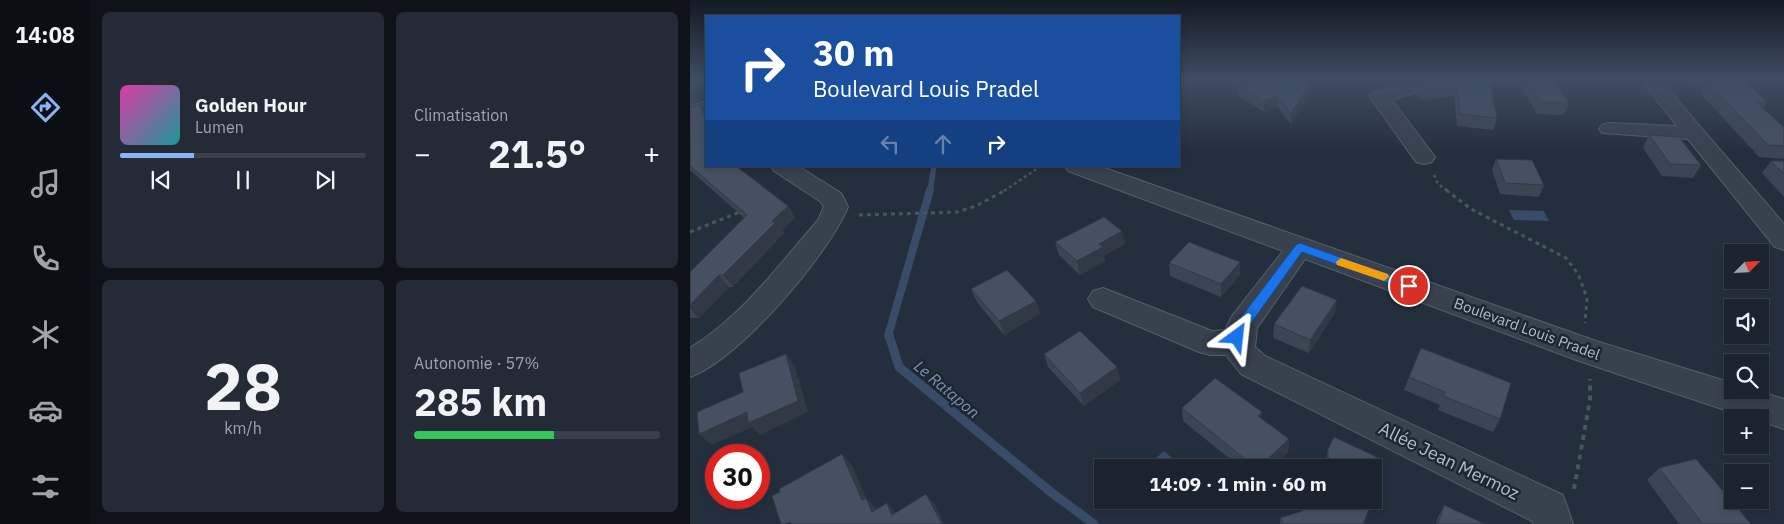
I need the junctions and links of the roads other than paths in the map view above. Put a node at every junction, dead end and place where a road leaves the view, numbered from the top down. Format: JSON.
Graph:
{"nodes":[{"id":1,"x":1385,"y":103,"type":"edge"},
{"id":2,"x":1669,"y":103,"type":"edge"},
{"id":3,"x":705,"y":107,"type":"edge"},
{"id":4,"x":690,"y":112,"type":"edge"},
{"id":5,"x":1609,"y":129,"type":"dead end"},
{"id":6,"x":1695,"y":134,"type":"junction"},
{"id":7,"x":1424,"y":157,"type":"road end"},
{"id":8,"x":784,"y":167,"type":"edge"},
{"id":9,"x":1079,"y":167,"type":"edge"},
{"id":10,"x":1784,"y":241,"type":"edge"},
{"id":11,"x":1300,"y":247,"type":"junction"},
{"id":12,"x":1103,"y":299,"type":"dead end"},
{"id":13,"x":1238,"y":342,"type":"junction"},
{"id":14,"x":690,"y":364,"type":"edge"},
{"id":15,"x":1784,"y":414,"type":"edge"},
{"id":16,"x":1551,"y":517,"type":"edge"}],
"edges":[{"from":1,"to":7,"type":"street"},
{"from":2,"to":6,"type":"street"},
{"from":3,"to":4,"type":"street"},
{"from":5,"to":6,"type":"street"},
{"from":6,"to":10,"type":"street"},
{"from":8,"to":14,"type":"street"},
{"from":9,"to":11,"type":"street","name":"Boulevard Louis Pradel"},
{"from":11,"to":13,"type":"street"},
{"from":11,"to":15,"type":"street","name":"Boulevard Louis Pradel"},
{"from":12,"to":13,"type":"street"},
{"from":13,"to":16,"type":"street","name":"Allée Jean Mermoz"}]}
